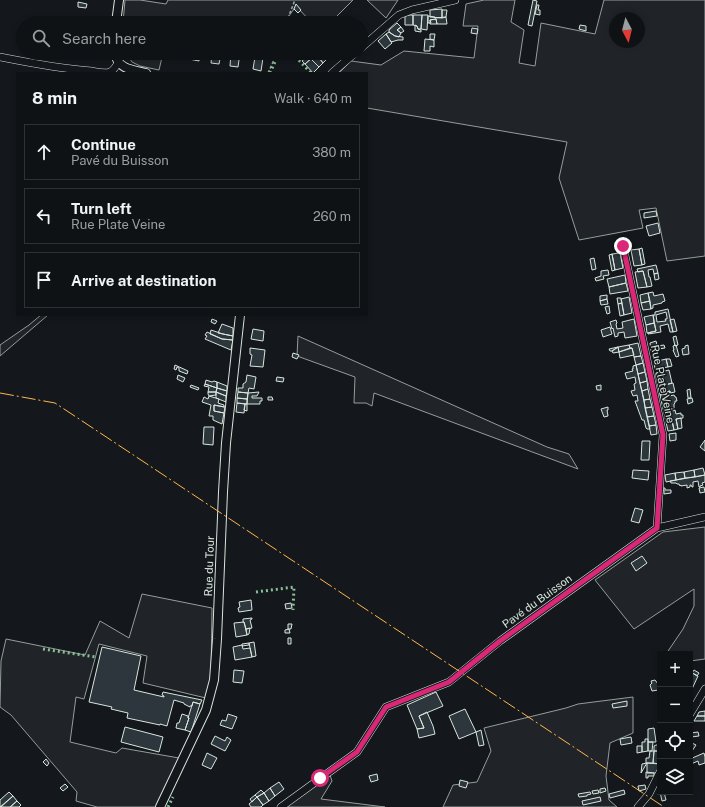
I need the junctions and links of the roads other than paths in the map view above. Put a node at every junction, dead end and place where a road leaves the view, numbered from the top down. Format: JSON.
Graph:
{"nodes":[{"id":1,"x":119,"y":0,"type":"edge"},
{"id":2,"x":455,"y":0,"type":"edge"},
{"id":3,"x":117,"y":16,"type":"edge"},
{"id":4,"x":368,"y":42,"type":"edge"},
{"id":5,"x":0,"y":57,"type":"edge"},
{"id":6,"x":116,"y":60,"type":"edge"},
{"id":7,"x":347,"y":60,"type":"edge"},
{"id":8,"x":118,"y":63,"type":"junction"},
{"id":9,"x":143,"y":72,"type":"edge"},
{"id":10,"x":333,"y":72,"type":"edge"},
{"id":11,"x":623,"y":246,"type":"dead end"},
{"id":12,"x":240,"y":316,"type":"edge"},
{"id":13,"x":705,"y":516,"type":"edge"},
{"id":14,"x":657,"y":528,"type":"junction"},
{"id":15,"x":705,"y":689,"type":"edge"},
{"id":16,"x":693,"y":709,"type":"edge"},
{"id":17,"x":657,"y":778,"type":"edge"},
{"id":18,"x":160,"y":807,"type":"edge"},
{"id":19,"x":281,"y":807,"type":"edge"},
{"id":20,"x":638,"y":807,"type":"edge"}],
"edges":[{"from":1,"to":3,"type":"street"},
{"from":2,"to":4,"type":"street"},
{"from":5,"to":8,"type":"street"},
{"from":6,"to":8,"type":"street"},
{"from":7,"to":10,"type":"street"},
{"from":8,"to":9,"type":"street"},
{"from":11,"to":14,"type":"street","name":"Rue Plate Veine"},
{"from":12,"to":18,"type":"street","name":"Rue du Tour"},
{"from":13,"to":14,"type":"street","name":"Pavé du Buisson"},
{"from":14,"to":19,"type":"street","name":"Pavé du Buisson"},
{"from":15,"to":16,"type":"street"},
{"from":17,"to":20,"type":"street"}]}
